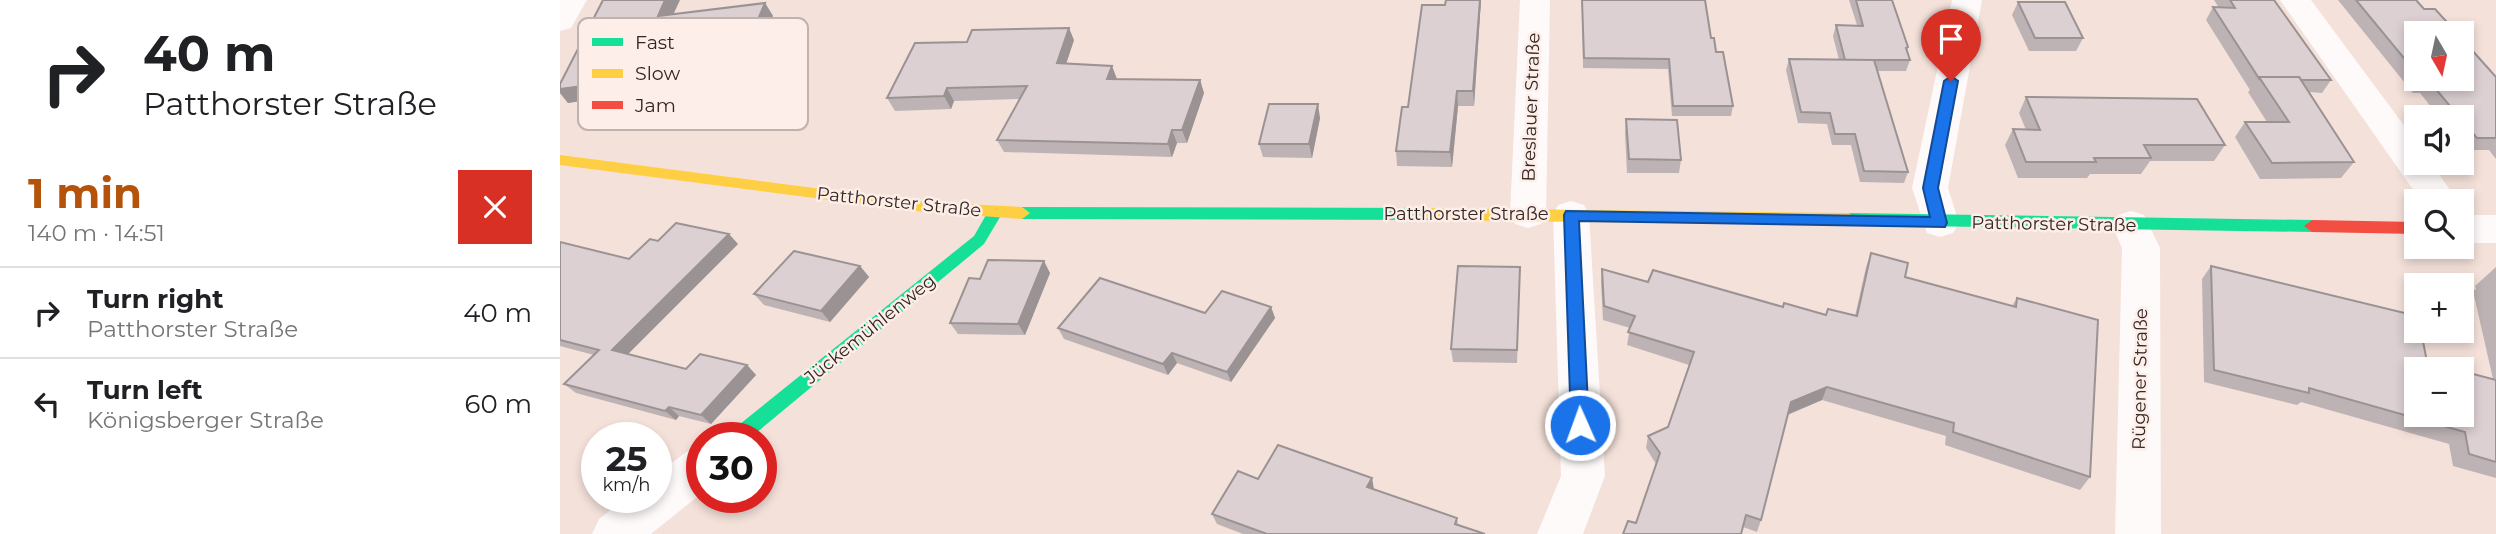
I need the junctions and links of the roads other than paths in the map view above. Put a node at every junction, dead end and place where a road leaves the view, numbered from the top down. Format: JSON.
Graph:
{"nodes":[{"id":1,"x":572,"y":0,"type":"edge"},
{"id":2,"x":1535,"y":0,"type":"edge"},
{"id":3,"x":1967,"y":0,"type":"edge"},
{"id":4,"x":2295,"y":0,"type":"edge"},
{"id":5,"x":560,"y":21,"type":"edge"},
{"id":6,"x":560,"y":160,"type":"edge"},
{"id":7,"x":2431,"y":189,"type":"edge"},
{"id":8,"x":995,"y":212,"type":"junction"},
{"id":9,"x":1528,"y":214,"type":"junction"},
{"id":10,"x":1571,"y":215,"type":"junction"},
{"id":11,"x":1940,"y":223,"type":"junction"},
{"id":12,"x":2131,"y":225,"type":"junction"},
{"id":13,"x":2404,"y":228,"type":"edge"},
{"id":14,"x":2474,"y":229,"type":"edge"},
{"id":15,"x":2496,"y":229,"type":"edge"},
{"id":16,"x":756,"y":422,"type":"edge"},
{"id":17,"x":686,"y":479,"type":"edge"},
{"id":18,"x":615,"y":534,"type":"edge"},
{"id":19,"x":1560,"y":534,"type":"edge"},
{"id":20,"x":2138,"y":534,"type":"edge"}],
"edges":[{"from":1,"to":5,"type":"street"},
{"from":2,"to":9,"type":"street","name":"Breslauer Straße"},
{"from":3,"to":11,"type":"street"},
{"from":4,"to":7,"type":"street"},
{"from":6,"to":8,"type":"street","name":"Patthorster Straße"},
{"from":8,"to":9,"type":"street","name":"Patthorster Straße"},
{"from":8,"to":16,"type":"street","name":"Jückemühlenweg"},
{"from":9,"to":10,"type":"street","name":"Patthorster Straße"},
{"from":10,"to":11,"type":"street","name":"Patthorster Straße"},
{"from":10,"to":19,"type":"street"},
{"from":11,"to":12,"type":"street","name":"Patthorster Straße"},
{"from":12,"to":13,"type":"street","name":"Patthorster Straße"},
{"from":12,"to":20,"type":"street","name":"Rügener Straße"},
{"from":14,"to":15,"type":"street"},
{"from":17,"to":18,"type":"street"}]}
